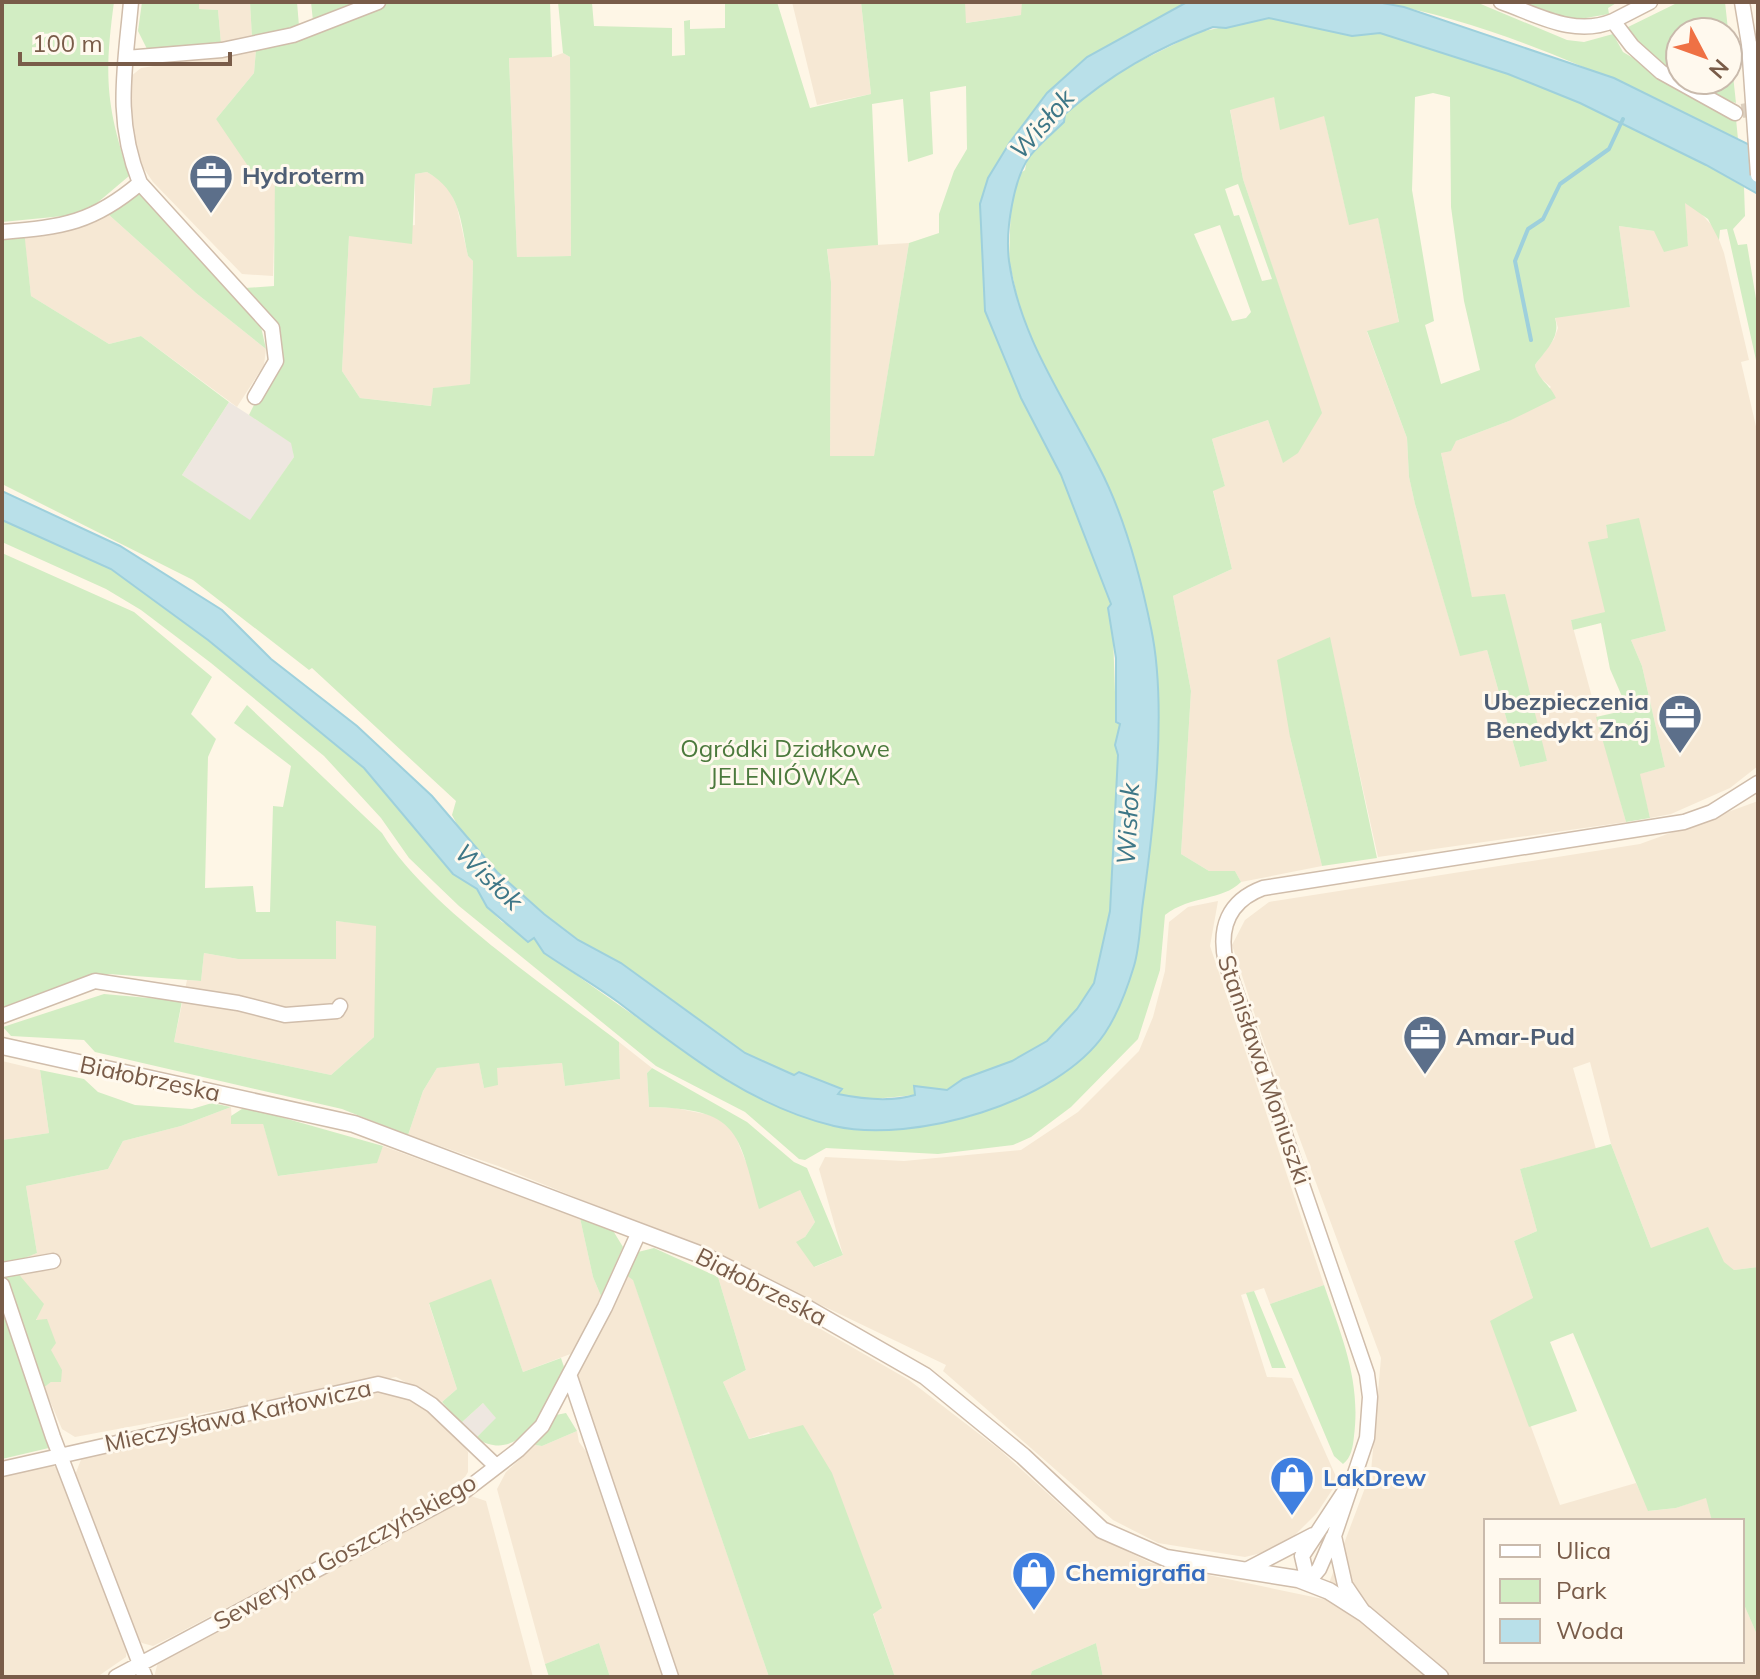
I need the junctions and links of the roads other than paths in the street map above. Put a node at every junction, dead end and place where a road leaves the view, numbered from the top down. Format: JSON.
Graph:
{"nodes":[{"id":1,"x":131,"y":2,"type":"edge"},
{"id":2,"x":378,"y":2,"type":"edge"},
{"id":3,"x":1501,"y":2,"type":"edge"},
{"id":4,"x":1650,"y":2,"type":"edge"},
{"id":5,"x":1742,"y":2,"type":"edge"},
{"id":6,"x":1613,"y":21,"type":"junction"},
{"id":7,"x":126,"y":58,"type":"junction"},
{"id":8,"x":1735,"y":113,"type":"tunnel mouth"},
{"id":9,"x":1758,"y":175,"type":"edge"},
{"id":10,"x":140,"y":183,"type":"junction"},
{"id":11,"x":2,"y":232,"type":"edge"},
{"id":12,"x":255,"y":397,"type":"dead end"},
{"id":13,"x":1758,"y":783,"type":"edge"},
{"id":14,"x":340,"y":1006,"type":"dead end"},
{"id":15,"x":2,"y":1016,"type":"edge"},
{"id":16,"x":2,"y":1046,"type":"edge"},
{"id":17,"x":639,"y":1232,"type":"junction"},
{"id":18,"x":53,"y":1261,"type":"dead end"},
{"id":19,"x":2,"y":1270,"type":"edge"},
{"id":20,"x":2,"y":1285,"type":"edge"},
{"id":21,"x":570,"y":1377,"type":"junction"},
{"id":22,"x":60,"y":1454,"type":"junction"},
{"id":23,"x":495,"y":1465,"type":"junction"},
{"id":24,"x":2,"y":1469,"type":"edge"},
{"id":25,"x":1352,"y":1483,"type":"junction"},
{"id":26,"x":1313,"y":1535,"type":"junction"},
{"id":27,"x":1334,"y":1536,"type":"junction"},
{"id":28,"x":1246,"y":1570,"type":"junction"},
{"id":29,"x":1308,"y":1582,"type":"junction"},
{"id":30,"x":1365,"y":1614,"type":"junction"},
{"id":31,"x":142,"y":1671,"type":"edge"},
{"id":32,"x":116,"y":1677,"type":"edge"},
{"id":33,"x":671,"y":1677,"type":"edge"},
{"id":34,"x":1440,"y":1677,"type":"edge"}],
"edges":[{"from":1,"to":7,"type":"street"},
{"from":2,"to":7,"type":"street"},
{"from":3,"to":6,"type":"street"},
{"from":4,"to":6,"type":"street"},
{"from":5,"to":9,"type":"street","bridge":true},
{"from":6,"to":8,"type":"street"},
{"from":7,"to":10,"type":"street"},
{"from":10,"to":11,"type":"street"},
{"from":10,"to":12,"type":"street"},
{"from":13,"to":25,"type":"street","name":"Stanisława Moniuszki"},
{"from":14,"to":15,"type":"street"},
{"from":16,"to":17,"type":"street","name":"Białobrzeska"},
{"from":17,"to":21,"type":"street","name":"Seweryna Goszczyńskiego"},
{"from":17,"to":28,"type":"street","name":"Białobrzeska"},
{"from":18,"to":19,"type":"street"},
{"from":20,"to":22,"type":"street"},
{"from":21,"to":23,"type":"street","name":"Seweryna Goszczyńskiego"},
{"from":21,"to":33,"type":"street"},
{"from":22,"to":23,"type":"street","name":"Mieczysława Karłowicza"},
{"from":22,"to":24,"type":"street","name":"Mieczysława Karłowicza"},
{"from":22,"to":31,"type":"street"},
{"from":23,"to":31,"type":"street","name":"Seweryna Goszczyńskiego"},
{"from":25,"to":26,"type":"street"},
{"from":25,"to":27,"type":"street","name":"Stanisława Moniuszki"},
{"from":26,"to":28,"type":"street"},
{"from":26,"to":29,"type":"street"},
{"from":27,"to":29,"type":"street","name":"Stanisława Moniuszki"},
{"from":27,"to":30,"type":"street"},
{"from":28,"to":29,"type":"street","name":"Białobrzeska"},
{"from":29,"to":30,"type":"street","name":"Białobrzeska"},
{"from":30,"to":34,"type":"street","name":"Białobrzeska"},
{"from":31,"to":32,"type":"street","name":"Seweryna Goszczyńskiego"}]}
